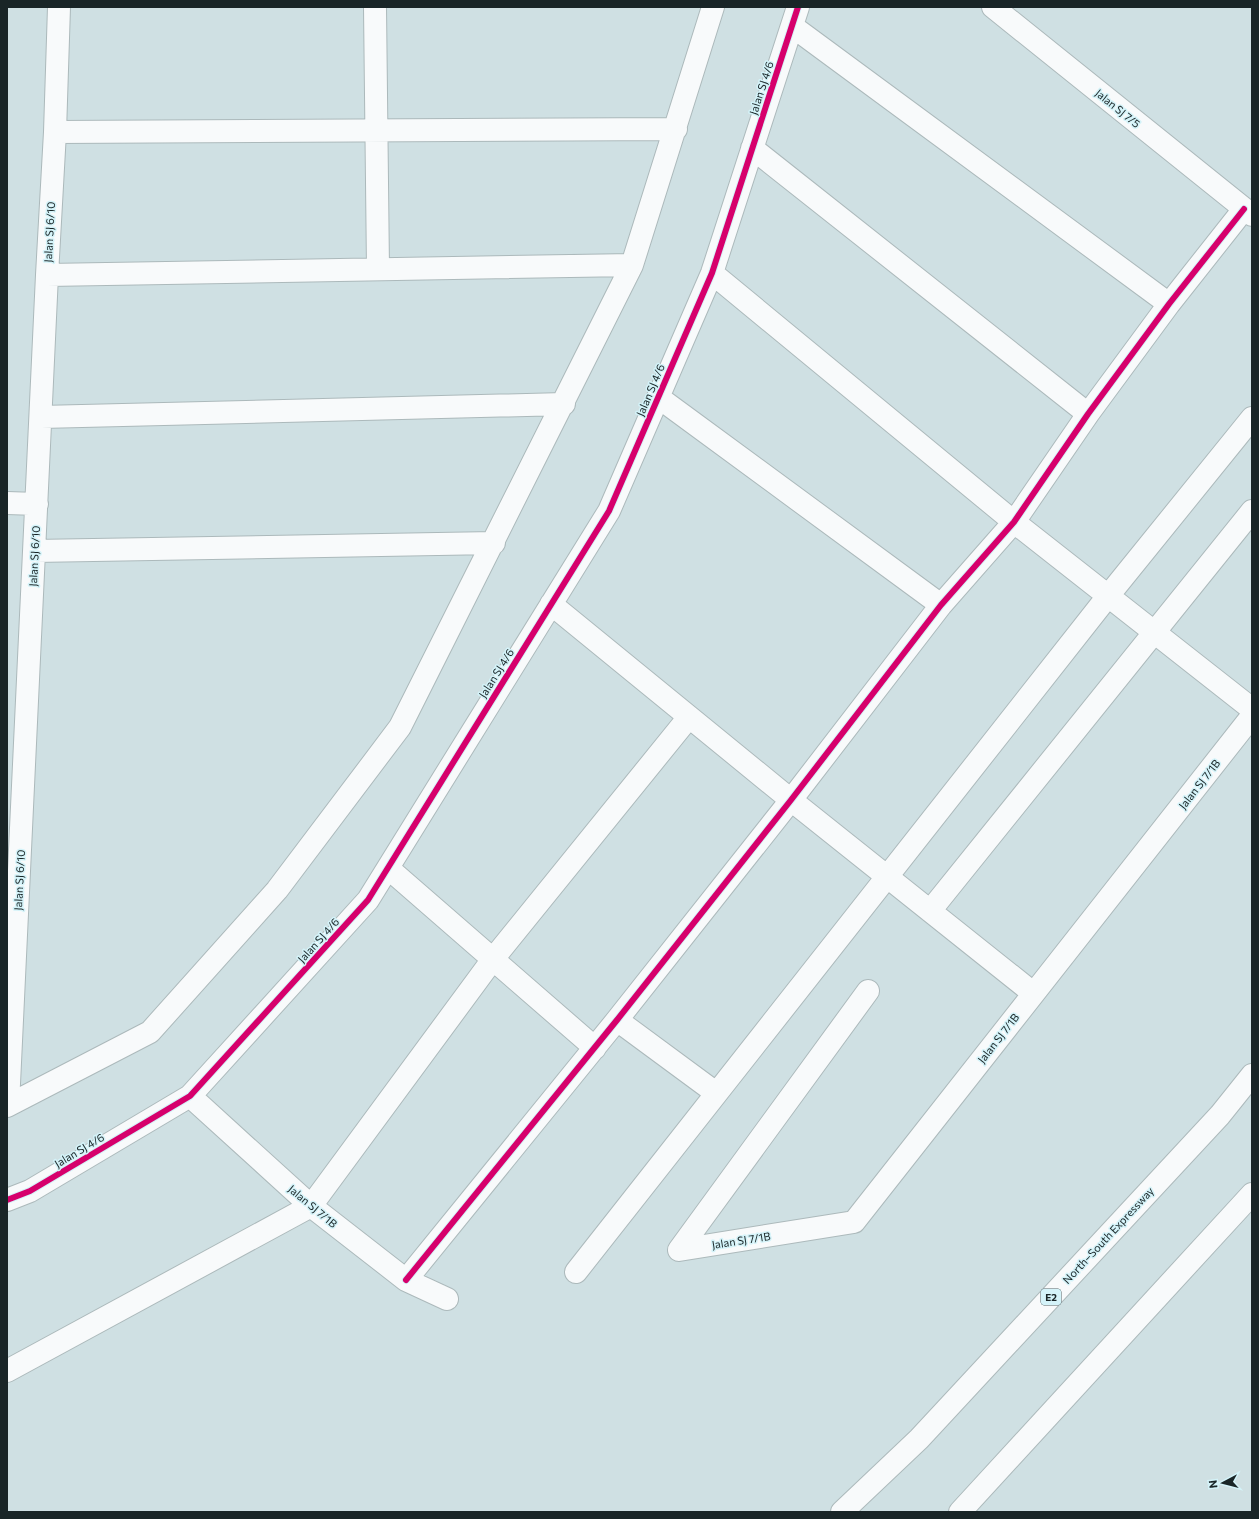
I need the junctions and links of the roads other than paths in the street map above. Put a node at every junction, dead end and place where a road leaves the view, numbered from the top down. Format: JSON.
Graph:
{"nodes":[{"id":1,"x":59,"y":7,"type":"edge"},
{"id":2,"x":375,"y":7,"type":"edge"},
{"id":3,"x":714,"y":7,"type":"edge"},
{"id":4,"x":993,"y":7,"type":"edge"},
{"id":5,"x":795,"y":16,"type":"edge"},
{"id":6,"x":676,"y":129,"type":"junction"},
{"id":7,"x":376,"y":130,"type":"junction"},
{"id":8,"x":55,"y":132,"type":"junction"},
{"id":9,"x":752,"y":148,"type":"junction"},
{"id":10,"x":1248,"y":212,"type":"edge"},
{"id":11,"x":632,"y":265,"type":"junction"},
{"id":12,"x":378,"y":269,"type":"junction"},
{"id":13,"x":712,"y":273,"type":"junction"},
{"id":14,"x":47,"y":275,"type":"junction"},
{"id":15,"x":1169,"y":304,"type":"junction"},
{"id":16,"x":658,"y":397,"type":"junction"},
{"id":17,"x":564,"y":404,"type":"junction"},
{"id":18,"x":1088,"y":414,"type":"junction"},
{"id":19,"x":41,"y":417,"type":"junction"},
{"id":20,"x":1252,"y":418,"type":"edge"},
{"id":21,"x":7,"y":503,"type":"edge"},
{"id":22,"x":37,"y":504,"type":"junction"},
{"id":23,"x":1252,"y":511,"type":"edge"},
{"id":24,"x":1014,"y":522,"type":"junction"},
{"id":25,"x":494,"y":543,"type":"junction"},
{"id":26,"x":34,"y":551,"type":"junction"},
{"id":27,"x":1108,"y":596,"type":"junction"},
{"id":28,"x":551,"y":604,"type":"junction"},
{"id":29,"x":941,"y":605,"type":"junction"},
{"id":30,"x":1154,"y":633,"type":"junction"},
{"id":31,"x":1252,"y":709,"type":"edge"},
{"id":32,"x":1252,"y":716,"type":"edge"},
{"id":33,"x":689,"y":717,"type":"junction"},
{"id":34,"x":791,"y":800,"type":"junction"},
{"id":35,"x":388,"y":868,"type":"junction"},
{"id":36,"x":887,"y":877,"type":"junction"},
{"id":37,"x":12,"y":908,"type":"edge"},
{"id":38,"x":930,"y":911,"type":"junction"},
{"id":39,"x":493,"y":960,"type":"junction"},
{"id":40,"x":868,"y":991,"type":"dead end"},
{"id":41,"x":1034,"y":993,"type":"junction"},
{"id":42,"x":617,"y":1020,"type":"junction"},
{"id":43,"x":595,"y":1048,"type":"junction"},
{"id":44,"x":1252,"y":1075,"type":"edge"},
{"id":45,"x":716,"y":1093,"type":"junction"},
{"id":46,"x":190,"y":1096,"type":"junction"},
{"id":47,"x":8,"y":1105,"type":"edge"},
{"id":48,"x":1252,"y":1194,"type":"edge"},
{"id":49,"x":7,"y":1200,"type":"edge"},
{"id":50,"x":311,"y":1206,"type":"junction"},
{"id":51,"x":576,"y":1272,"type":"dead end"},
{"id":52,"x":406,"y":1280,"type":"junction"},
{"id":53,"x":447,"y":1299,"type":"dead end"},
{"id":54,"x":7,"y":1371,"type":"edge"},
{"id":55,"x":842,"y":1512,"type":"edge"},
{"id":56,"x":960,"y":1512,"type":"edge"}],
"edges":[{"from":1,"to":8,"type":"main road","name":"Jalan SJ 6/10"},
{"from":2,"to":7,"type":"main road"},
{"from":3,"to":6,"type":"main road"},
{"from":4,"to":10,"type":"main road","name":"Jalan SJ 7/5"},
{"from":5,"to":9,"type":"main road","name":"Jalan SJ 4/6"},
{"from":5,"to":15,"type":"main road"},
{"from":6,"to":7,"type":"main road"},
{"from":6,"to":11,"type":"main road"},
{"from":7,"to":8,"type":"main road"},
{"from":7,"to":12,"type":"main road"},
{"from":8,"to":14,"type":"main road","name":"Jalan SJ 6/10"},
{"from":9,"to":13,"type":"main road","name":"Jalan SJ 4/6"},
{"from":9,"to":18,"type":"main road"},
{"from":10,"to":15,"type":"main road"},
{"from":11,"to":12,"type":"main road"},
{"from":11,"to":17,"type":"main road"},
{"from":12,"to":14,"type":"main road"},
{"from":13,"to":16,"type":"main road","name":"Jalan SJ 4/6"},
{"from":13,"to":24,"type":"main road"},
{"from":14,"to":19,"type":"main road","name":"Jalan SJ 6/10"},
{"from":15,"to":18,"type":"main road"},
{"from":16,"to":28,"type":"main road","name":"Jalan SJ 4/6"},
{"from":16,"to":29,"type":"main road"},
{"from":17,"to":19,"type":"main road"},
{"from":17,"to":25,"type":"main road"},
{"from":18,"to":24,"type":"main road"},
{"from":19,"to":22,"type":"main road","name":"Jalan SJ 6/10"},
{"from":20,"to":27,"type":"main road"},
{"from":21,"to":22,"type":"main road"},
{"from":22,"to":26,"type":"main road","name":"Jalan SJ 6/10"},
{"from":23,"to":30,"type":"main road"},
{"from":24,"to":27,"type":"main road"},
{"from":24,"to":29,"type":"main road"},
{"from":25,"to":26,"type":"main road"},
{"from":25,"to":47,"type":"main road"},
{"from":26,"to":37,"type":"main road","name":"Jalan SJ 6/10"},
{"from":27,"to":30,"type":"main road"},
{"from":27,"to":36,"type":"main road"},
{"from":28,"to":33,"type":"main road"},
{"from":28,"to":35,"type":"main road","name":"Jalan SJ 4/6"},
{"from":29,"to":34,"type":"main road"},
{"from":30,"to":31,"type":"main road"},
{"from":30,"to":38,"type":"main road"},
{"from":32,"to":41,"type":"main road","name":"Jalan SJ 7/1B"},
{"from":33,"to":34,"type":"main road"},
{"from":33,"to":39,"type":"main road"},
{"from":34,"to":36,"type":"main road"},
{"from":34,"to":42,"type":"main road"},
{"from":35,"to":39,"type":"main road"},
{"from":35,"to":46,"type":"main road","name":"Jalan SJ 4/6"},
{"from":36,"to":38,"type":"main road"},
{"from":36,"to":45,"type":"main road"},
{"from":37,"to":47,"type":"main road","name":"Jalan SJ 6/10"},
{"from":38,"to":41,"type":"main road"},
{"from":39,"to":43,"type":"main road"},
{"from":39,"to":50,"type":"main road"},
{"from":40,"to":41,"type":"main road","name":"Jalan SJ 7/1B"},
{"from":42,"to":43,"type":"main road"},
{"from":42,"to":45,"type":"main road"},
{"from":43,"to":52,"type":"main road"},
{"from":44,"to":55,"type":"main road","name":"North–South Expressway","number":"E2"},
{"from":45,"to":51,"type":"main road"},
{"from":46,"to":49,"type":"main road","name":"Jalan SJ 4/6"},
{"from":46,"to":50,"type":"main road","name":"Jalan SJ 7/1B"},
{"from":48,"to":56,"type":"main road"},
{"from":50,"to":52,"type":"main road","name":"Jalan SJ 7/1B"},
{"from":50,"to":54,"type":"main road"},
{"from":52,"to":53,"type":"main road","name":"Jalan SJ 7/1B"}]}
